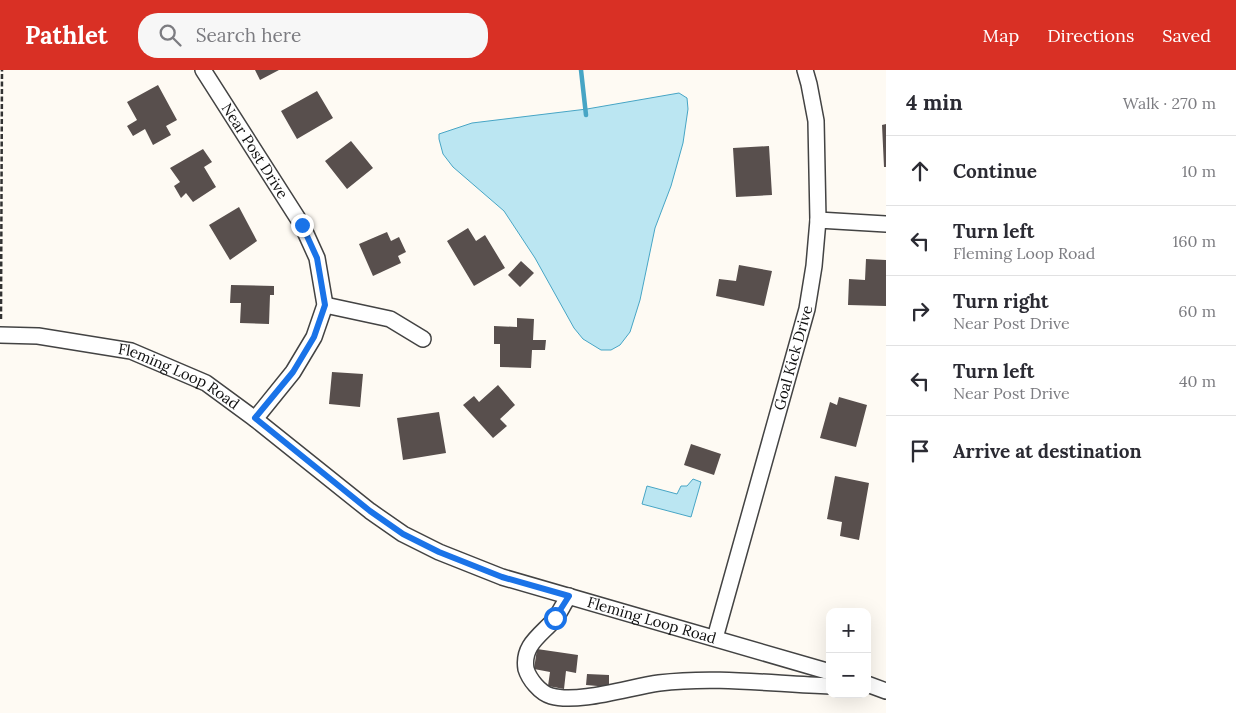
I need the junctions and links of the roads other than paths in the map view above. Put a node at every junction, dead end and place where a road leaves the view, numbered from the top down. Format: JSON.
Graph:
{"nodes":[{"id":1,"x":203,"y":70,"type":"edge"},
{"id":2,"x":805,"y":70,"type":"edge"},
{"id":3,"x":818,"y":220,"type":"junction"},
{"id":4,"x":886,"y":224,"type":"edge"},
{"id":5,"x":325,"y":305,"type":"junction"},
{"id":6,"x":0,"y":336,"type":"edge"},
{"id":7,"x":423,"y":339,"type":"dead end"},
{"id":8,"x":255,"y":418,"type":"junction"},
{"id":9,"x":569,"y":596,"type":"junction"},
{"id":10,"x":715,"y":638,"type":"junction"},
{"id":11,"x":826,"y":671,"type":"edge"},
{"id":12,"x":826,"y":686,"type":"edge"}],
"edges":[{"from":1,"to":5,"type":"street","name":"Near Post Drive"},
{"from":2,"to":3,"type":"street","name":"Goal Kick Drive"},
{"from":3,"to":4,"type":"street"},
{"from":3,"to":10,"type":"street","name":"Goal Kick Drive"},
{"from":5,"to":7,"type":"street"},
{"from":5,"to":8,"type":"street","name":"Near Post Drive"},
{"from":6,"to":8,"type":"street","name":"Fleming Loop Road"},
{"from":8,"to":9,"type":"street","name":"Fleming Loop Road"},
{"from":9,"to":10,"type":"street","name":"Fleming Loop Road"},
{"from":9,"to":12,"type":"street"},
{"from":10,"to":11,"type":"street","name":"Fleming Loop Road"}]}
